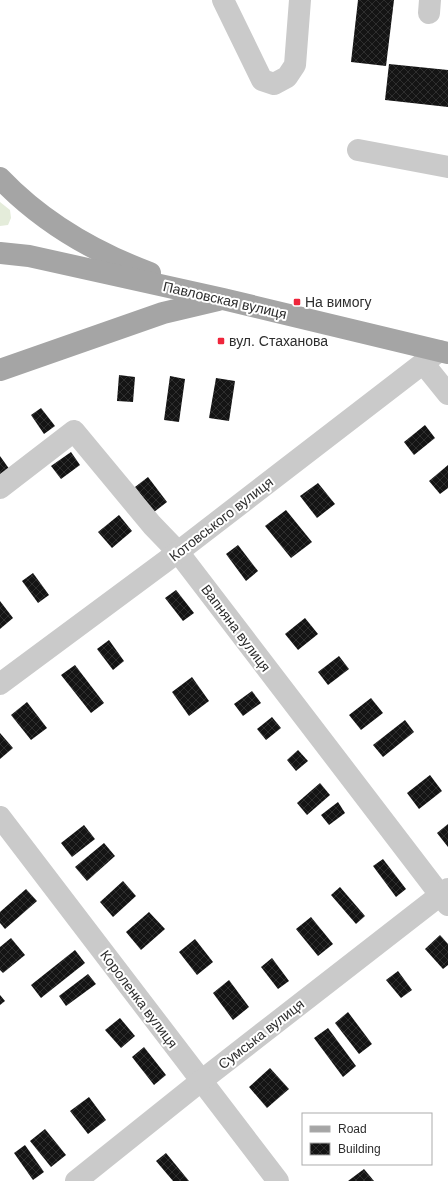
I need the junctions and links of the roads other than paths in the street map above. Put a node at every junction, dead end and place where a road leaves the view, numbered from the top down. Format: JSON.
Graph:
{"nodes":[{"id":1,"x":223,"y":0,"type":"edge"},
{"id":2,"x":300,"y":0,"type":"edge"},
{"id":3,"x":358,"y":150,"type":"dead end"},
{"id":4,"x":448,"y":167,"type":"edge"},
{"id":5,"x":0,"y":178,"type":"edge"},
{"id":6,"x":0,"y":254,"type":"edge"},
{"id":7,"x":223,"y":299,"type":"junction"},
{"id":8,"x":437,"y":355,"type":"edge"},
{"id":9,"x":0,"y":370,"type":"edge"},
{"id":10,"x":448,"y":394,"type":"edge"},
{"id":11,"x":0,"y":488,"type":"edge"},
{"id":12,"x":178,"y":552,"type":"junction"},
{"id":13,"x":0,"y":684,"type":"edge"},
{"id":14,"x":0,"y":816,"type":"edge"},
{"id":15,"x":446,"y":896,"type":"edge"},
{"id":16,"x":201,"y":1081,"type":"junction"},
{"id":17,"x":76,"y":1181,"type":"edge"},
{"id":18,"x":278,"y":1181,"type":"edge"}],
"edges":[{"from":1,"to":2,"type":"street"},
{"from":3,"to":4,"type":"street"},
{"from":5,"to":7,"type":"main road"},
{"from":6,"to":7,"type":"main road","name":"Павловская вулиця"},
{"from":7,"to":8,"type":"main road","name":"Павловская вулиця"},
{"from":7,"to":9,"type":"main road"},
{"from":8,"to":10,"type":"street"},
{"from":8,"to":12,"type":"street","name":"Котовського вулиця"},
{"from":11,"to":12,"type":"street","name":"Вапняна вулиця"},
{"from":12,"to":13,"type":"street","name":"Котовського вулиця"},
{"from":12,"to":15,"type":"street","name":"Вапняна вулиця"},
{"from":14,"to":16,"type":"street","name":"Короленка вулиця"},
{"from":15,"to":16,"type":"street","name":"Сумська вулиця"},
{"from":16,"to":17,"type":"street","name":"Сумська вулиця"},
{"from":16,"to":18,"type":"street","name":"Короленка вулиця"}]}
